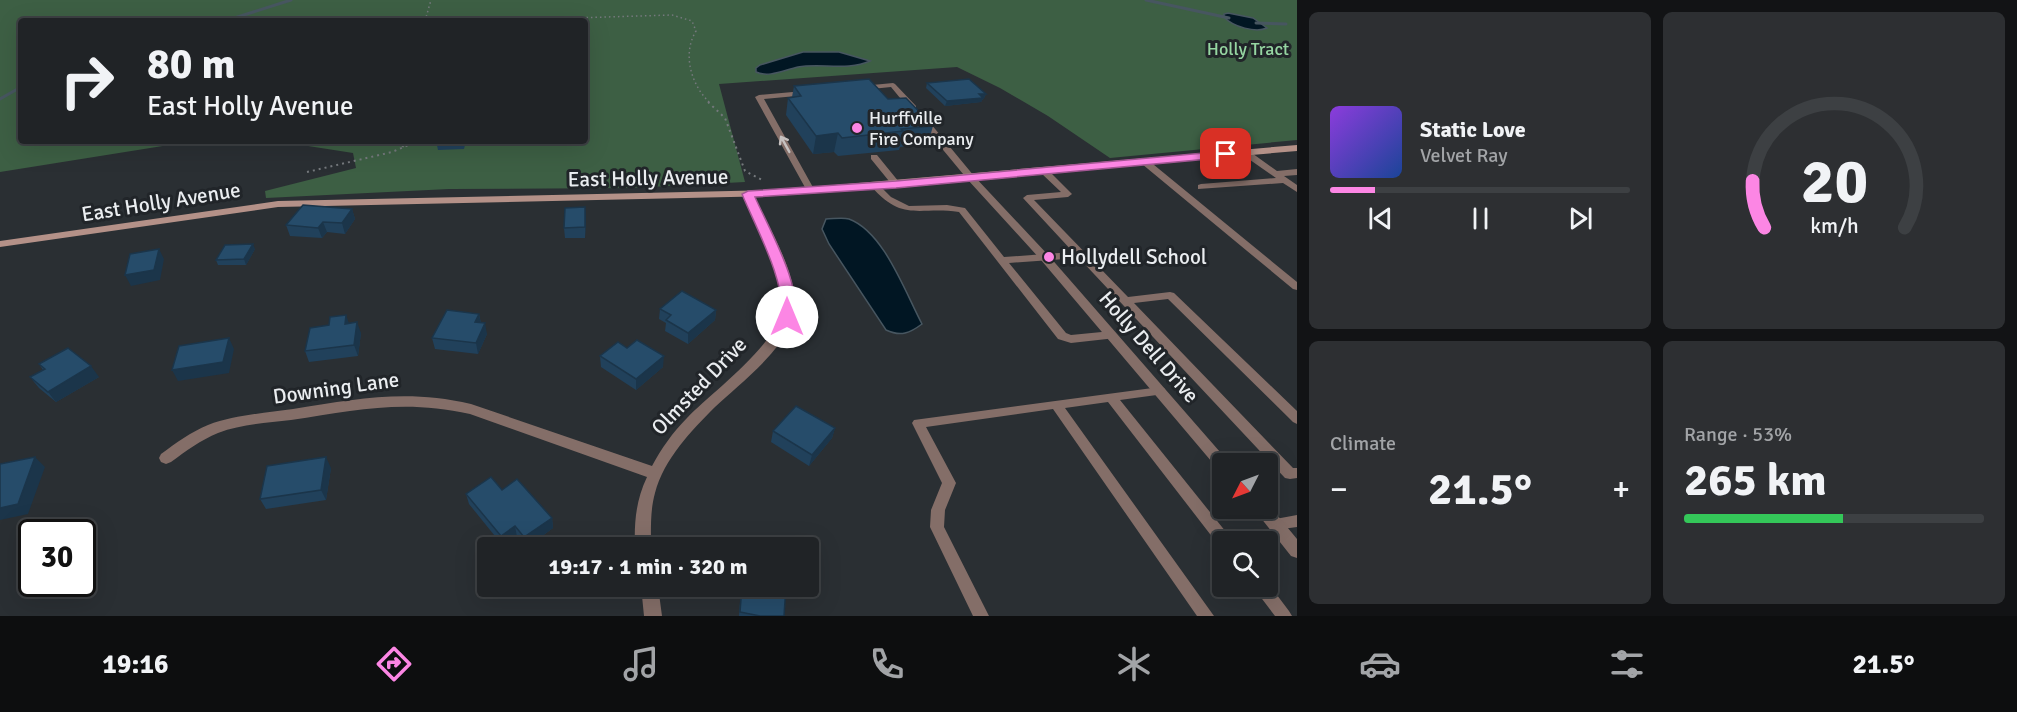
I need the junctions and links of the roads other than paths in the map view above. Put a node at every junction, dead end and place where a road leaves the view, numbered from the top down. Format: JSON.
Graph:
{"nodes":[{"id":1,"x":849,"y":89,"type":"edge"},
{"id":2,"x":815,"y":92,"type":"edge"},
{"id":3,"x":1297,"y":148,"type":"edge"},
{"id":4,"x":1246,"y":153,"type":"junction"},
{"id":5,"x":874,"y":157,"type":"dead end"},
{"id":6,"x":1145,"y":162,"type":"junction"},
{"id":7,"x":1044,"y":171,"type":"junction"},
{"id":8,"x":1297,"y":172,"type":"edge"},
{"id":9,"x":1276,"y":174,"type":"junction"},
{"id":10,"x":971,"y":178,"type":"junction"},
{"id":11,"x":1285,"y":180,"type":"junction"},
{"id":12,"x":896,"y":184,"type":"junction"},
{"id":13,"x":875,"y":186,"type":"junction"},
{"id":14,"x":1202,"y":187,"type":"dead end"},
{"id":15,"x":1297,"y":189,"type":"edge"},
{"id":16,"x":811,"y":191,"type":"junction"},
{"id":17,"x":748,"y":194,"type":"junction"},
{"id":18,"x":0,"y":244,"type":"edge"},
{"id":19,"x":1081,"y":255,"type":"junction"},
{"id":20,"x":1045,"y":258,"type":"junction"},
{"id":21,"x":1002,"y":260,"type":"junction"},
{"id":22,"x":1297,"y":287,"type":"edge"},
{"id":23,"x":1125,"y":301,"type":"junction"},
{"id":24,"x":1112,"y":335,"type":"junction"},
{"id":25,"x":1160,"y":391,"type":"junction"},
{"id":26,"x":1111,"y":397,"type":"junction"},
{"id":27,"x":1056,"y":404,"type":"junction"},
{"id":28,"x":1297,"y":419,"type":"edge"},
{"id":29,"x":1213,"y":453,"type":"edge"},
{"id":30,"x":166,"y":458,"type":"dead end"},
{"id":31,"x":654,"y":472,"type":"junction"},
{"id":32,"x":1297,"y":473,"type":"edge"},
{"id":33,"x":1271,"y":519,"type":"edge"},
{"id":34,"x":1297,"y":521,"type":"edge"},
{"id":35,"x":1275,"y":524,"type":"junction"},
{"id":36,"x":1216,"y":531,"type":"edge"},
{"id":37,"x":643,"y":537,"type":"edge"},
{"id":38,"x":1297,"y":550,"type":"edge"},
{"id":39,"x":650,"y":597,"type":"edge"},
{"id":40,"x":1269,"y":597,"type":"edge"},
{"id":41,"x":653,"y":616,"type":"edge"},
{"id":42,"x":981,"y":616,"type":"edge"},
{"id":43,"x":1206,"y":616,"type":"edge"},
{"id":44,"x":1284,"y":616,"type":"edge"}],
"edges":[{"from":1,"to":10,"type":"lane"},
{"from":16,"to":2,"type":"lane","one_way":true},
{"from":3,"to":4,"type":"street","name":"East Holly Avenue"},
{"from":4,"to":6,"type":"street","name":"East Holly Avenue"},
{"from":4,"to":9,"type":"lane"},
{"from":5,"to":12,"type":"lane"},
{"from":6,"to":7,"type":"street","name":"East Holly Avenue"},
{"from":6,"to":22,"type":"lane"},
{"from":7,"to":10,"type":"street","name":"East Holly Avenue"},
{"from":7,"to":19,"type":"lane"},
{"from":8,"to":9,"type":"lane"},
{"from":9,"to":11,"type":"lane"},
{"from":10,"to":12,"type":"street","name":"East Holly Avenue"},
{"from":10,"to":20,"type":"street","name":"Holly Dell Drive"},
{"from":11,"to":14,"type":"lane"},
{"from":11,"to":15,"type":"lane"},
{"from":12,"to":13,"type":"street","name":"East Holly Avenue"},
{"from":13,"to":16,"type":"street","name":"East Holly Avenue"},
{"from":13,"to":21,"type":"lane"},
{"from":16,"to":17,"type":"street","name":"East Holly Avenue"},
{"from":17,"to":18,"type":"street","name":"East Holly Avenue"},
{"from":17,"to":31,"type":"street","name":"Olmsted Drive"},
{"from":19,"to":20,"type":"lane"},
{"from":19,"to":23,"type":"lane"},
{"from":20,"to":21,"type":"lane"},
{"from":20,"to":24,"type":"street","name":"Holly Dell Drive"},
{"from":21,"to":24,"type":"lane"},
{"from":23,"to":28,"type":"lane"},
{"from":23,"to":32,"type":"lane"},
{"from":24,"to":25,"type":"street","name":"Holly Dell Drive"},
{"from":25,"to":26,"type":"lane"},
{"from":25,"to":29,"type":"street","name":"Holly Dell Drive"},
{"from":26,"to":27,"type":"lane"},
{"from":26,"to":36,"type":"lane"},
{"from":27,"to":42,"type":"lane"},
{"from":27,"to":43,"type":"lane"},
{"from":30,"to":31,"type":"street","name":"Downing Lane"},
{"from":31,"to":37,"type":"street","name":"Olmsted Drive"},
{"from":33,"to":35,"type":"street"},
{"from":34,"to":35,"type":"lane"},
{"from":35,"to":38,"type":"street"},
{"from":39,"to":41,"type":"street"},
{"from":40,"to":44,"type":"lane"}]}
